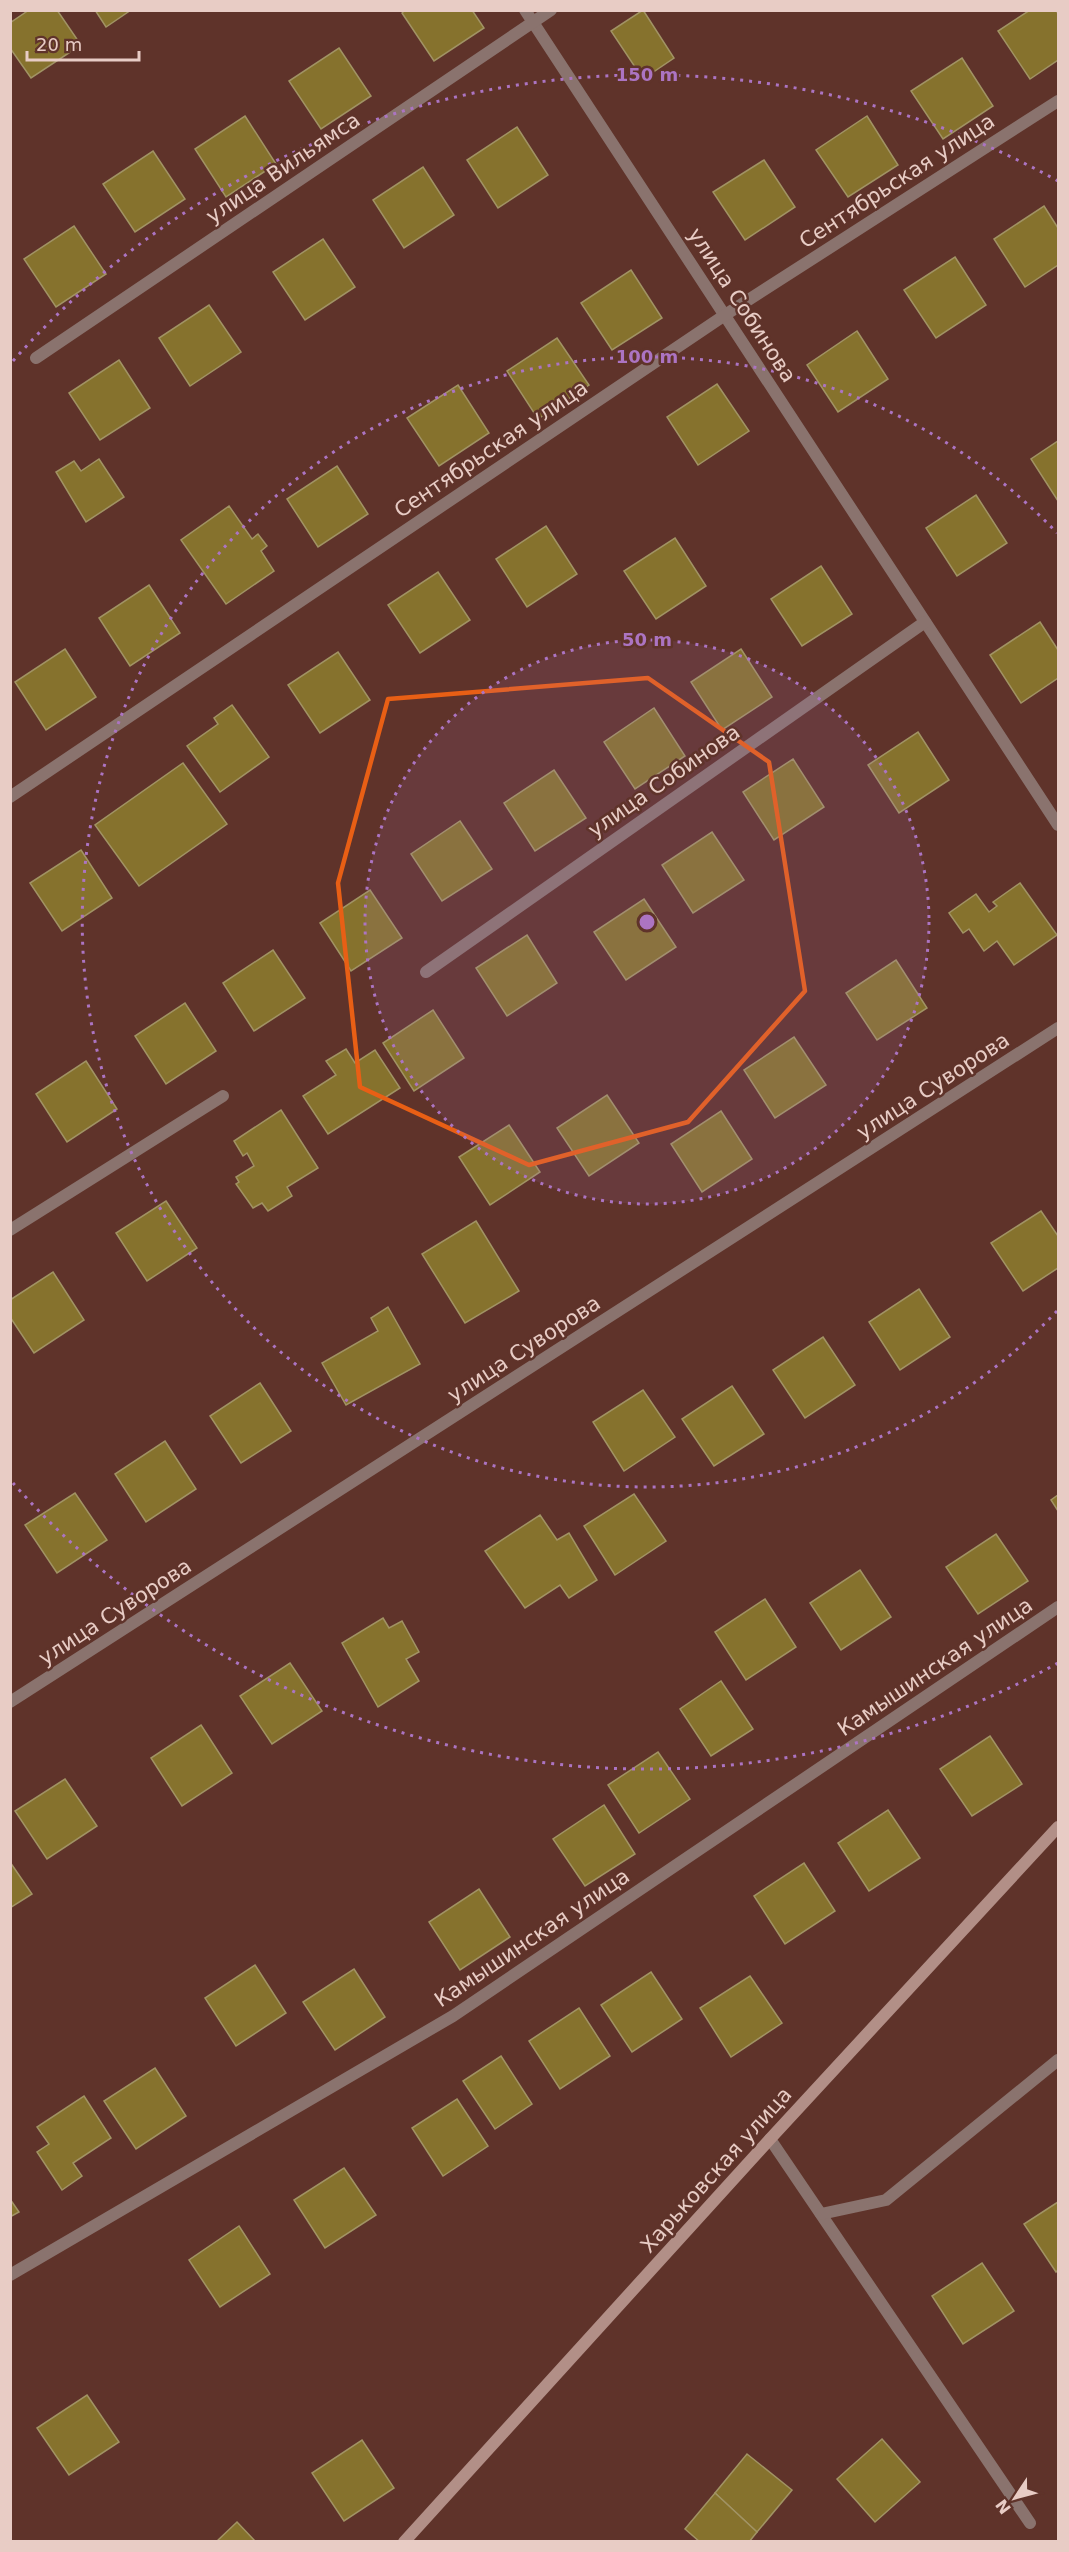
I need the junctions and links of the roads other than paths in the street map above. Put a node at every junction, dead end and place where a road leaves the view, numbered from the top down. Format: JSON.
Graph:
{"nodes":[{"id":1,"x":525,"y":10,"type":"edge"},
{"id":2,"x":551,"y":10,"type":"edge"},
{"id":3,"x":533,"y":22,"type":"junction"},
{"id":4,"x":1059,"y":101,"type":"edge"},
{"id":5,"x":725,"y":315,"type":"junction"},
{"id":6,"x":36,"y":358,"type":"dead end"},
{"id":7,"x":925,"y":622,"type":"junction"},
{"id":8,"x":10,"y":797,"type":"edge"},
{"id":9,"x":1059,"y":825,"type":"edge"},
{"id":10,"x":426,"y":972,"type":"dead end"},
{"id":11,"x":1059,"y":1028,"type":"edge"},
{"id":12,"x":224,"y":1096,"type":"dead end"},
{"id":13,"x":10,"y":1230,"type":"edge"},
{"id":14,"x":1059,"y":1607,"type":"edge"},
{"id":15,"x":10,"y":1702,"type":"edge"},
{"id":16,"x":1059,"y":1827,"type":"edge"},
{"id":17,"x":1059,"y":2060,"type":"edge"},
{"id":18,"x":770,"y":2139,"type":"junction"},
{"id":19,"x":821,"y":2214,"type":"junction"},
{"id":20,"x":10,"y":2275,"type":"edge"},
{"id":21,"x":1030,"y":2523,"type":"dead end"},
{"id":22,"x":404,"y":2541,"type":"edge"}],
"edges":[{"from":1,"to":3,"type":"street","name":"улица Собинова"},
{"from":2,"to":3,"type":"street","name":"улица Вильямса"},
{"from":3,"to":5,"type":"street","name":"улица Собинова"},
{"from":3,"to":6,"type":"street","name":"улица Вильямса"},
{"from":4,"to":5,"type":"street","name":"Сентябрьская улица"},
{"from":5,"to":7,"type":"street","name":"улица Собинова"},
{"from":5,"to":8,"type":"street","name":"Сентябрьская улица"},
{"from":7,"to":9,"type":"street","name":"улица Собинова"},
{"from":7,"to":10,"type":"street","name":"улица Собинова"},
{"from":11,"to":15,"type":"street","name":"улица Суворова"},
{"from":12,"to":13,"type":"street"},
{"from":14,"to":20,"type":"street","name":"Камышинская улица"},
{"from":16,"to":18,"type":"street","name":"Харьковская улица"},
{"from":17,"to":19,"type":"street"},
{"from":18,"to":19,"type":"street"},
{"from":18,"to":22,"type":"street","name":"Харьковская улица"},
{"from":19,"to":21,"type":"street"}]}
